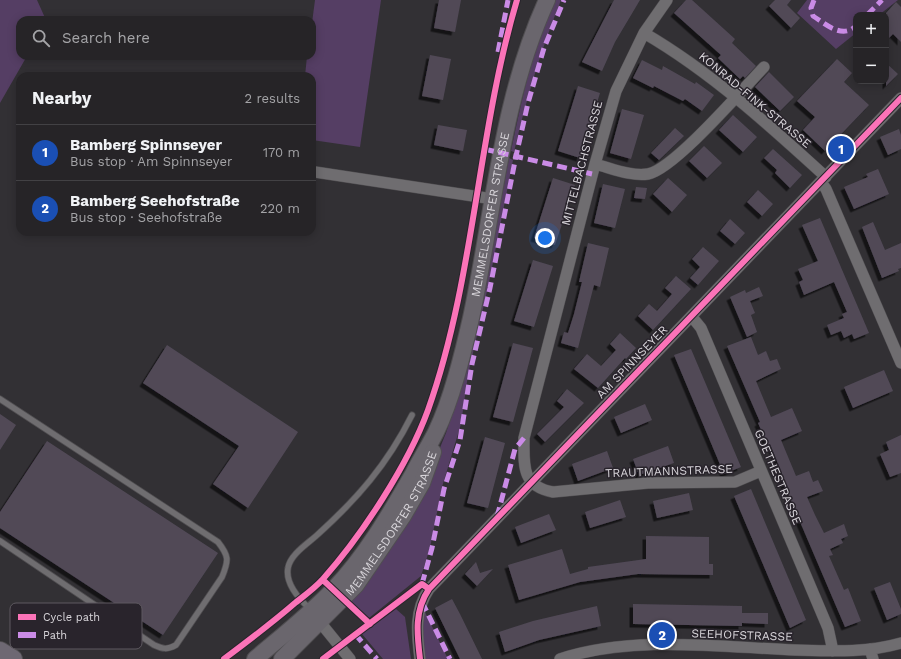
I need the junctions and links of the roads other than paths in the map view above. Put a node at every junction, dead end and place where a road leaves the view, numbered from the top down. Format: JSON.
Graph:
{"nodes":[{"id":1,"x":547,"y":0,"type":"edge"},
{"id":2,"x":667,"y":0,"type":"edge"},
{"id":3,"x":644,"y":33,"type":"junction"},
{"id":4,"x":764,"y":67,"type":"dead end"},
{"id":5,"x":735,"y":97,"type":"junction"},
{"id":6,"x":901,"y":98,"type":"edge"},
{"id":7,"x":595,"y":164,"type":"junction"},
{"id":8,"x":316,"y":172,"type":"edge"},
{"id":9,"x":824,"y":179,"type":"junction"},
{"id":10,"x":493,"y":198,"type":"junction"},
{"id":11,"x":692,"y":317,"type":"junction"},
{"id":12,"x":901,"y":363,"type":"edge"},
{"id":13,"x":0,"y":399,"type":"edge"},
{"id":14,"x":412,"y":416,"type":"dead end"},
{"id":15,"x":762,"y":471,"type":"junction"},
{"id":16,"x":531,"y":483,"type":"junction"},
{"id":17,"x":0,"y":541,"type":"edge"},
{"id":18,"x":92,"y":603,"type":"edge"},
{"id":19,"x":316,"y":617,"type":"junction"},
{"id":20,"x":142,"y":637,"type":"edge"},
{"id":21,"x":901,"y":643,"type":"edge"},
{"id":22,"x":0,"y":651,"type":"edge"},
{"id":23,"x":832,"y":651,"type":"junction"},
{"id":24,"x":872,"y":654,"type":"edge"},
{"id":25,"x":13,"y":659,"type":"edge"},
{"id":26,"x":255,"y":659,"type":"edge"},
{"id":27,"x":282,"y":659,"type":"edge"},
{"id":28,"x":350,"y":659,"type":"edge"},
{"id":29,"x":420,"y":659,"type":"edge"},
{"id":30,"x":560,"y":659,"type":"edge"}],
"edges":[{"from":1,"to":10,"type":"main road","name":"MEMMELSDORFER STRASSE"},
{"from":2,"to":3,"type":"street","name":"MITTELBACHSTRASSE"},
{"from":3,"to":5,"type":"street","name":"KONRAD-FINK-STRASSE"},
{"from":3,"to":7,"type":"street","name":"MITTELBACHSTRASSE"},
{"from":4,"to":5,"type":"street"},
{"from":5,"to":7,"type":"street"},
{"from":5,"to":9,"type":"street","name":"KONRAD-FINK-STRASSE"},
{"from":6,"to":9,"type":"street","name":"AM SPINNSEYER"},
{"from":7,"to":16,"type":"street","name":"MITTELBACHSTRASSE"},
{"from":8,"to":10,"type":"street"},
{"from":9,"to":11,"type":"street","name":"AM SPINNSEYER"},
{"from":9,"to":12,"type":"street"},
{"from":10,"to":19,"type":"main road","name":"MEMMELSDORFER STRASSE"},
{"from":11,"to":15,"type":"street","name":"GOETHESTRASSE"},
{"from":11,"to":16,"type":"street","name":"AM SPINNSEYER"},
{"from":13,"to":20,"type":"lane"},
{"from":14,"to":19,"type":"lane"},
{"from":15,"to":16,"type":"street","name":"TRAUTMANNSTRASSE"},
{"from":15,"to":23,"type":"street","name":"GOETHESTRASSE"},
{"from":16,"to":29,"type":"street","name":"AM SPINNSEYER"},
{"from":17,"to":18,"type":"lane"},
{"from":19,"to":26,"type":"main road","name":"MEMMELSDORFER STRASSE"},
{"from":19,"to":27,"type":"main road","name":"MEMMELSDORFER STRASSE"},
{"from":19,"to":28,"type":"street"},
{"from":21,"to":24,"type":"street","name":"SEEHOFSTRASSE"},
{"from":22,"to":25,"type":"main road"},
{"from":23,"to":24,"type":"street","name":"SEEHOFSTRASSE"},
{"from":23,"to":30,"type":"street","name":"SEEHOFSTRASSE"}]}
